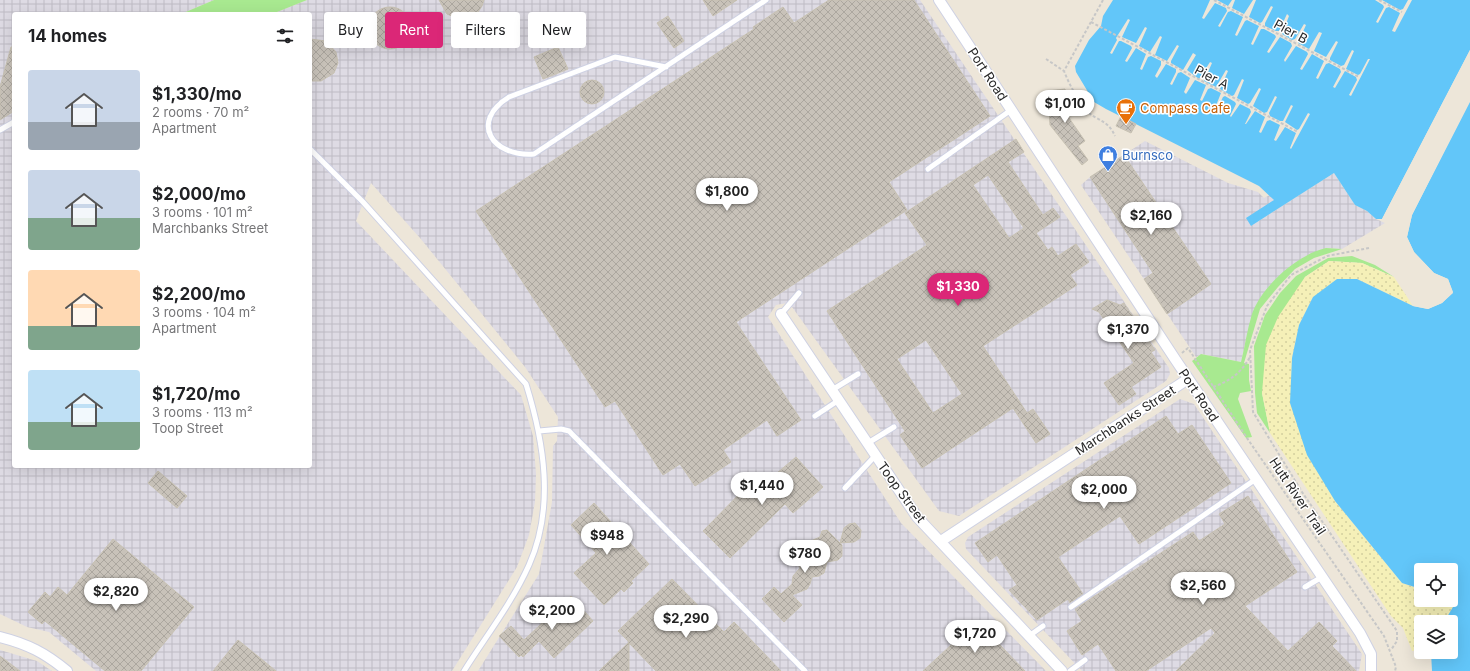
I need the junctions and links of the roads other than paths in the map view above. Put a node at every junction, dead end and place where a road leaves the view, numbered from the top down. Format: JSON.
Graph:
{"nodes":[{"id":1,"x":766,"y":0,"type":"edge"},
{"id":2,"x":939,"y":0,"type":"edge"},
{"id":3,"x":666,"y":67,"type":"junction"},
{"id":4,"x":1011,"y":110,"type":"junction"},
{"id":5,"x":12,"y":123,"type":"edge"},
{"id":6,"x":0,"y":130,"type":"edge"},
{"id":7,"x":312,"y":151,"type":"edge"},
{"id":8,"x":928,"y":169,"type":"dead end"},
{"id":9,"x":799,"y":293,"type":"dead end"},
{"id":10,"x":781,"y":314,"type":"joint"},
{"id":11,"x":858,"y":374,"type":"dead end"},
{"id":12,"x":1188,"y":379,"type":"junction"},
{"id":13,"x":832,"y":390,"type":"junction"},
{"id":14,"x":839,"y":400,"type":"junction"},
{"id":15,"x":815,"y":416,"type":"dead end"},
{"id":16,"x":894,"y":427,"type":"dead end"},
{"id":17,"x":539,"y":431,"type":"junction"},
{"id":18,"x":868,"y":443,"type":"junction"},
{"id":19,"x":876,"y":455,"type":"junction"},
{"id":20,"x":1256,"y":479,"type":"junction"},
{"id":21,"x":845,"y":488,"type":"dead end"},
{"id":22,"x":941,"y":541,"type":"junction"},
{"id":23,"x":1322,"y":577,"type":"junction"},
{"id":24,"x":1305,"y":587,"type":"dead end"},
{"id":25,"x":1071,"y":607,"type":"dead end"},
{"id":26,"x":1043,"y":626,"type":"dead end"},
{"id":27,"x":1029,"y":636,"type":"junction"},
{"id":28,"x":0,"y":637,"type":"edge"},
{"id":29,"x":1085,"y":660,"type":"dead end"},
{"id":30,"x":67,"y":671,"type":"edge"},
{"id":31,"x":464,"y":671,"type":"edge"},
{"id":32,"x":805,"y":671,"type":"edge"},
{"id":33,"x":1062,"y":671,"type":"edge"},
{"id":34,"x":1070,"y":671,"type":"edge"},
{"id":35,"x":1371,"y":671,"type":"edge"}],
"edges":[{"from":1,"to":3,"type":"lane"},
{"from":2,"to":4,"type":"street","name":"Port Road"},
{"from":3,"to":3,"type":"lane"},
{"from":4,"to":8,"type":"lane"},
{"from":4,"to":12,"type":"street","name":"Port Road"},
{"from":5,"to":6,"type":"lane"},
{"from":7,"to":17,"type":"lane"},
{"from":9,"to":10,"type":"lane"},
{"from":10,"to":13,"type":"street","name":"Toop Street"},
{"from":11,"to":13,"type":"lane"},
{"from":12,"to":20,"type":"street","name":"Port Road"},
{"from":12,"to":22,"type":"street","name":"Marchbanks Street"},
{"from":13,"to":14,"type":"street","name":"Toop Street"},
{"from":14,"to":15,"type":"lane"},
{"from":14,"to":18,"type":"street","name":"Toop Street"},
{"from":16,"to":18,"type":"lane"},
{"from":17,"to":31,"type":"lane"},
{"from":17,"to":32,"type":"lane"},
{"from":18,"to":19,"type":"street","name":"Toop Street"},
{"from":19,"to":21,"type":"lane"},
{"from":19,"to":22,"type":"street","name":"Toop Street"},
{"from":20,"to":23,"type":"street","name":"Port Road"},
{"from":20,"to":25,"type":"lane"},
{"from":22,"to":27,"type":"street","name":"Toop Street"},
{"from":23,"to":24,"type":"lane"},
{"from":23,"to":35,"type":"street","name":"Port Road"},
{"from":26,"to":27,"type":"lane"},
{"from":27,"to":33,"type":"street","name":"Toop Street"},
{"from":28,"to":30,"type":"street"},
{"from":29,"to":34,"type":"lane"}]}
